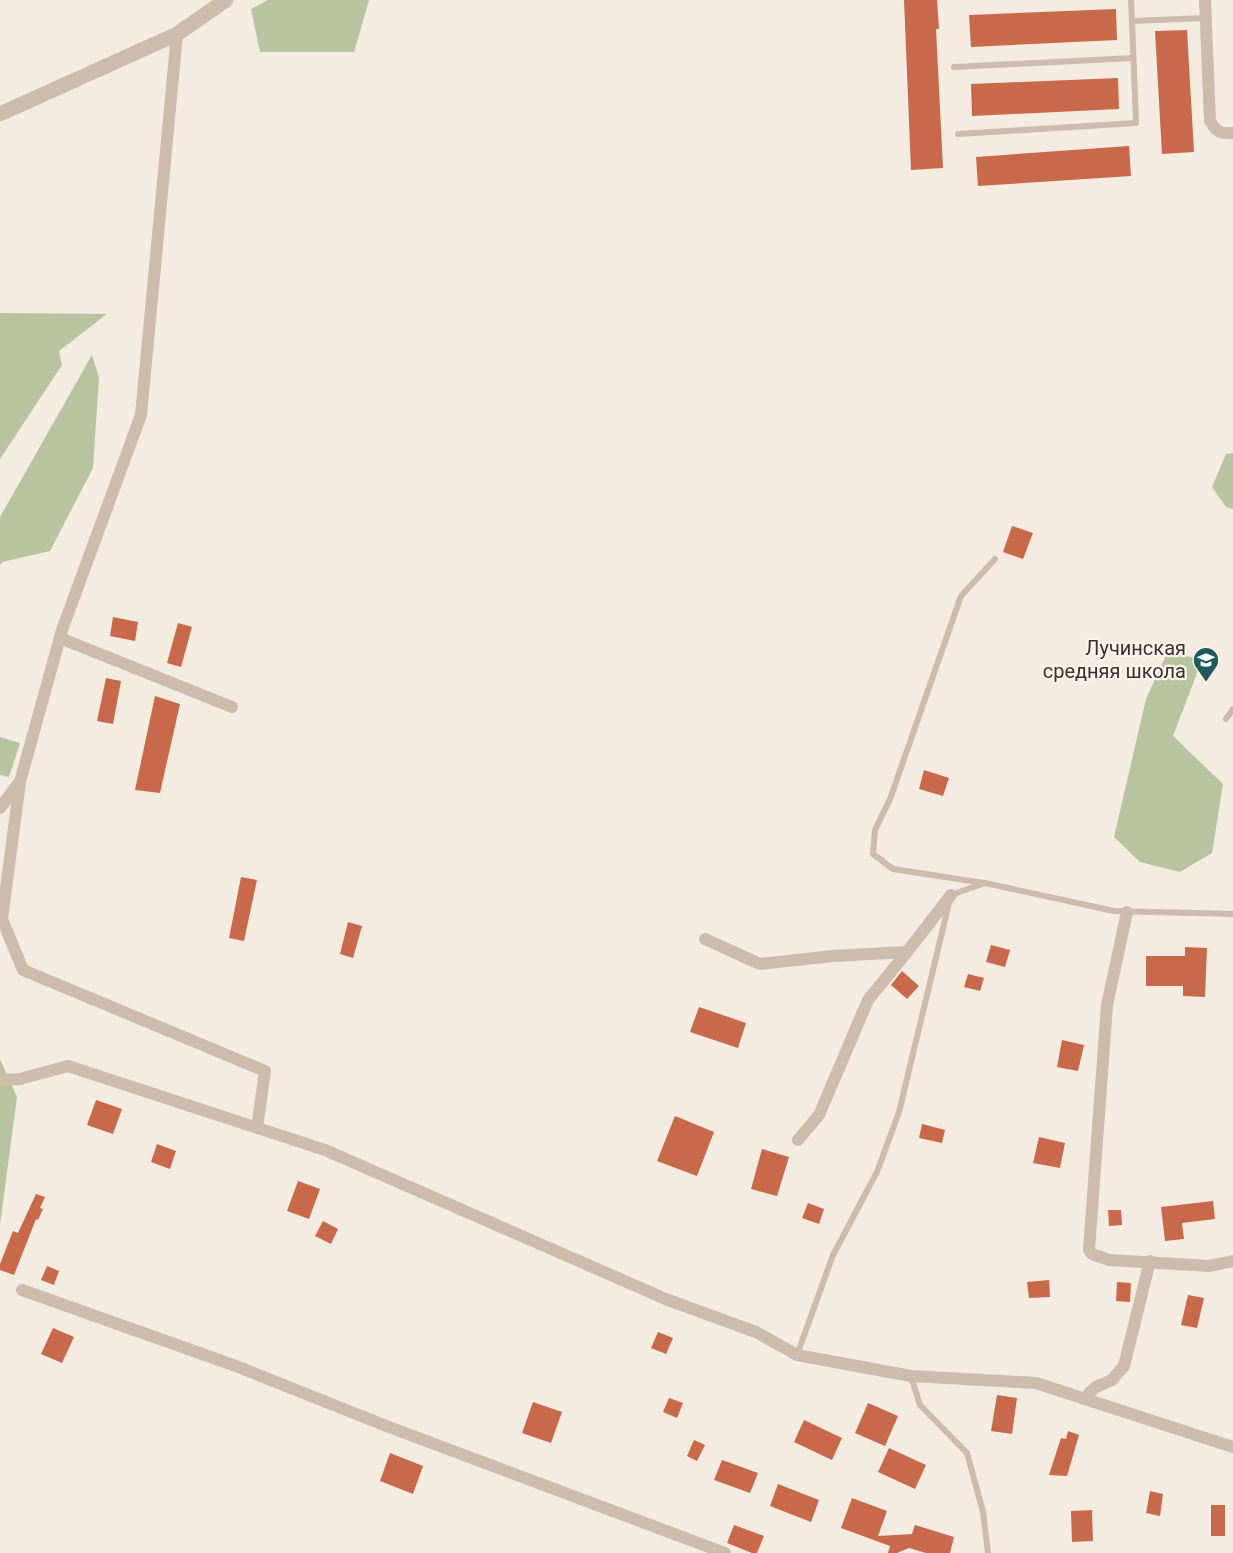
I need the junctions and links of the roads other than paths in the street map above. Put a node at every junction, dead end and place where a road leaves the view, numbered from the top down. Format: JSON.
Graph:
{"nodes":[{"id":1,"x":226,"y":0,"type":"edge"},
{"id":2,"x":1131,"y":0,"type":"edge"},
{"id":3,"x":1204,"y":0,"type":"edge"},
{"id":4,"x":1205,"y":18,"type":"junction"},
{"id":5,"x":1132,"y":21,"type":"junction"},
{"id":6,"x":177,"y":34,"type":"junction"},
{"id":7,"x":1133,"y":58,"type":"junction"},
{"id":8,"x":954,"y":67,"type":"dead end"},
{"id":9,"x":0,"y":114,"type":"edge"},
{"id":10,"x":1233,"y":133,"type":"edge"},
{"id":11,"x":958,"y":134,"type":"dead end"},
{"id":12,"x":995,"y":559,"type":"dead end"},
{"id":13,"x":60,"y":638,"type":"junction"},
{"id":14,"x":232,"y":707,"type":"dead end"},
{"id":15,"x":1233,"y":709,"type":"edge"},
{"id":16,"x":1226,"y":719,"type":"dead end"},
{"id":17,"x":20,"y":782,"type":"junction"},
{"id":18,"x":0,"y":808,"type":"edge"},
{"id":19,"x":985,"y":883,"type":"junction"},
{"id":20,"x":951,"y":895,"type":"junction"},
{"id":21,"x":1127,"y":912,"type":"junction"},
{"id":22,"x":1233,"y":914,"type":"edge"},
{"id":23,"x":705,"y":939,"type":"dead end"},
{"id":24,"x":907,"y":952,"type":"junction"},
{"id":25,"x":0,"y":1080,"type":"edge"},
{"id":26,"x":257,"y":1128,"type":"junction"},
{"id":27,"x":798,"y":1140,"type":"dead end"},
{"id":28,"x":1150,"y":1261,"type":"junction"},
{"id":29,"x":1233,"y":1262,"type":"edge"},
{"id":30,"x":22,"y":1290,"type":"dead end"},
{"id":31,"x":797,"y":1355,"type":"junction"},
{"id":32,"x":912,"y":1376,"type":"junction"},
{"id":33,"x":1086,"y":1399,"type":"junction"},
{"id":34,"x":1233,"y":1447,"type":"edge"},
{"id":35,"x":725,"y":1553,"type":"edge"},
{"id":36,"x":988,"y":1553,"type":"edge"}],
"edges":[{"from":1,"to":6,"type":"street"},
{"from":2,"to":5,"type":"lane"},
{"from":3,"to":4,"type":"street"},
{"from":4,"to":5,"type":"lane"},
{"from":4,"to":10,"type":"street"},
{"from":5,"to":7,"type":"lane"},
{"from":6,"to":9,"type":"street"},
{"from":6,"to":13,"type":"street"},
{"from":7,"to":8,"type":"lane"},
{"from":7,"to":11,"type":"lane"},
{"from":12,"to":19,"type":"lane"},
{"from":13,"to":14,"type":"street"},
{"from":13,"to":17,"type":"street"},
{"from":15,"to":16,"type":"lane"},
{"from":17,"to":18,"type":"street"},
{"from":17,"to":26,"type":"street"},
{"from":19,"to":20,"type":"lane"},
{"from":19,"to":21,"type":"lane"},
{"from":20,"to":24,"type":"street"},
{"from":20,"to":31,"type":"lane"},
{"from":21,"to":22,"type":"lane"},
{"from":21,"to":28,"type":"street"},
{"from":23,"to":24,"type":"street"},
{"from":24,"to":27,"type":"street"},
{"from":25,"to":26,"type":"street"},
{"from":26,"to":31,"type":"street"},
{"from":28,"to":29,"type":"street"},
{"from":28,"to":33,"type":"street"},
{"from":30,"to":35,"type":"street"},
{"from":31,"to":32,"type":"street"},
{"from":32,"to":33,"type":"street"},
{"from":32,"to":36,"type":"lane"},
{"from":33,"to":34,"type":"street"}]}
